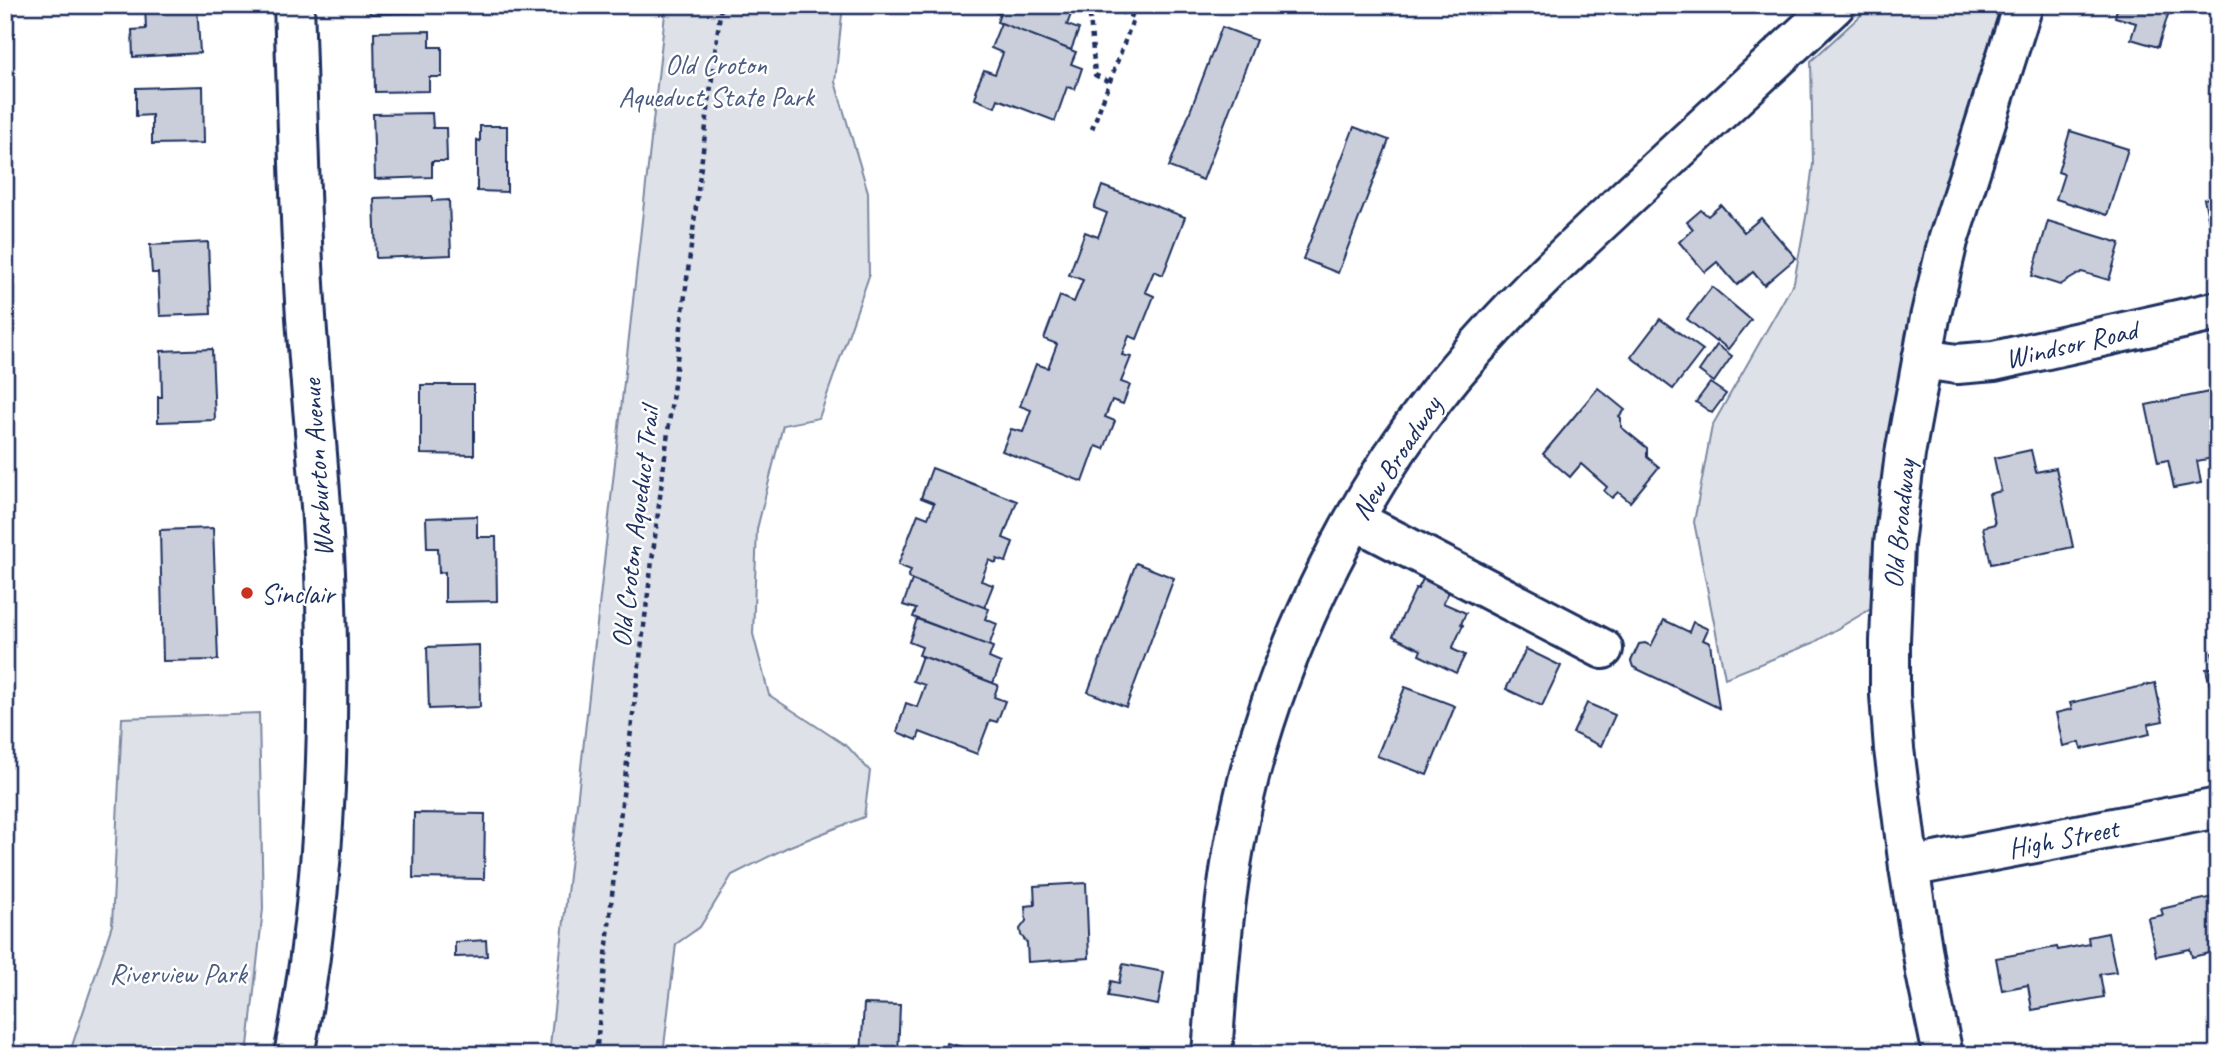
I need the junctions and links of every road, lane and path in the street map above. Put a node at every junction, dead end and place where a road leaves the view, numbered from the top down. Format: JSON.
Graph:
{"nodes":[{"id":1,"x":294,"y":5,"type":"edge"},
{"id":2,"x":721,"y":5,"type":"edge"},
{"id":3,"x":1089,"y":5,"type":"edge"},
{"id":4,"x":1104,"y":5,"type":"edge"},
{"id":5,"x":1835,"y":5,"type":"edge"},
{"id":6,"x":2012,"y":14,"type":"edge"},
{"id":7,"x":1109,"y":82,"type":"junction"},
{"id":8,"x":1092,"y":129,"type":"dead end"},
{"id":9,"x":2218,"y":311,"type":"edge"},
{"id":10,"x":1922,"y":359,"type":"junction"},
{"id":11,"x":1355,"y":520,"type":"junction"},
{"id":12,"x":1603,"y":649,"type":"dead end"},
{"id":13,"x":2218,"y":808,"type":"edge"},
{"id":14,"x":1909,"y":867,"type":"junction"},
{"id":15,"x":294,"y":1055,"type":"edge"},
{"id":16,"x":596,"y":1055,"type":"edge"},
{"id":17,"x":1212,"y":1055,"type":"edge"},
{"id":18,"x":1943,"y":1055,"type":"edge"}],
"edges":[{"from":1,"to":15,"type":"main road","name":"Warburton Avenue"},
{"from":2,"to":16,"type":"path","name":"Old Croton Aqueduct Trail"},
{"from":3,"to":7,"type":"path"},
{"from":4,"to":7,"type":"path"},
{"from":5,"to":11,"type":"main road","name":"New Broadway"},
{"from":6,"to":10,"type":"main road","name":"Old Broadway"},
{"from":7,"to":8,"type":"path"},
{"from":9,"to":10,"type":"main road","name":"Windsor Road"},
{"from":10,"to":14,"type":"main road","name":"Old Broadway"},
{"from":11,"to":12,"type":"main road"},
{"from":11,"to":17,"type":"main road","name":"New Broadway"},
{"from":13,"to":14,"type":"main road","name":"High Street"},
{"from":14,"to":18,"type":"main road","name":"Old Broadway"}]}
